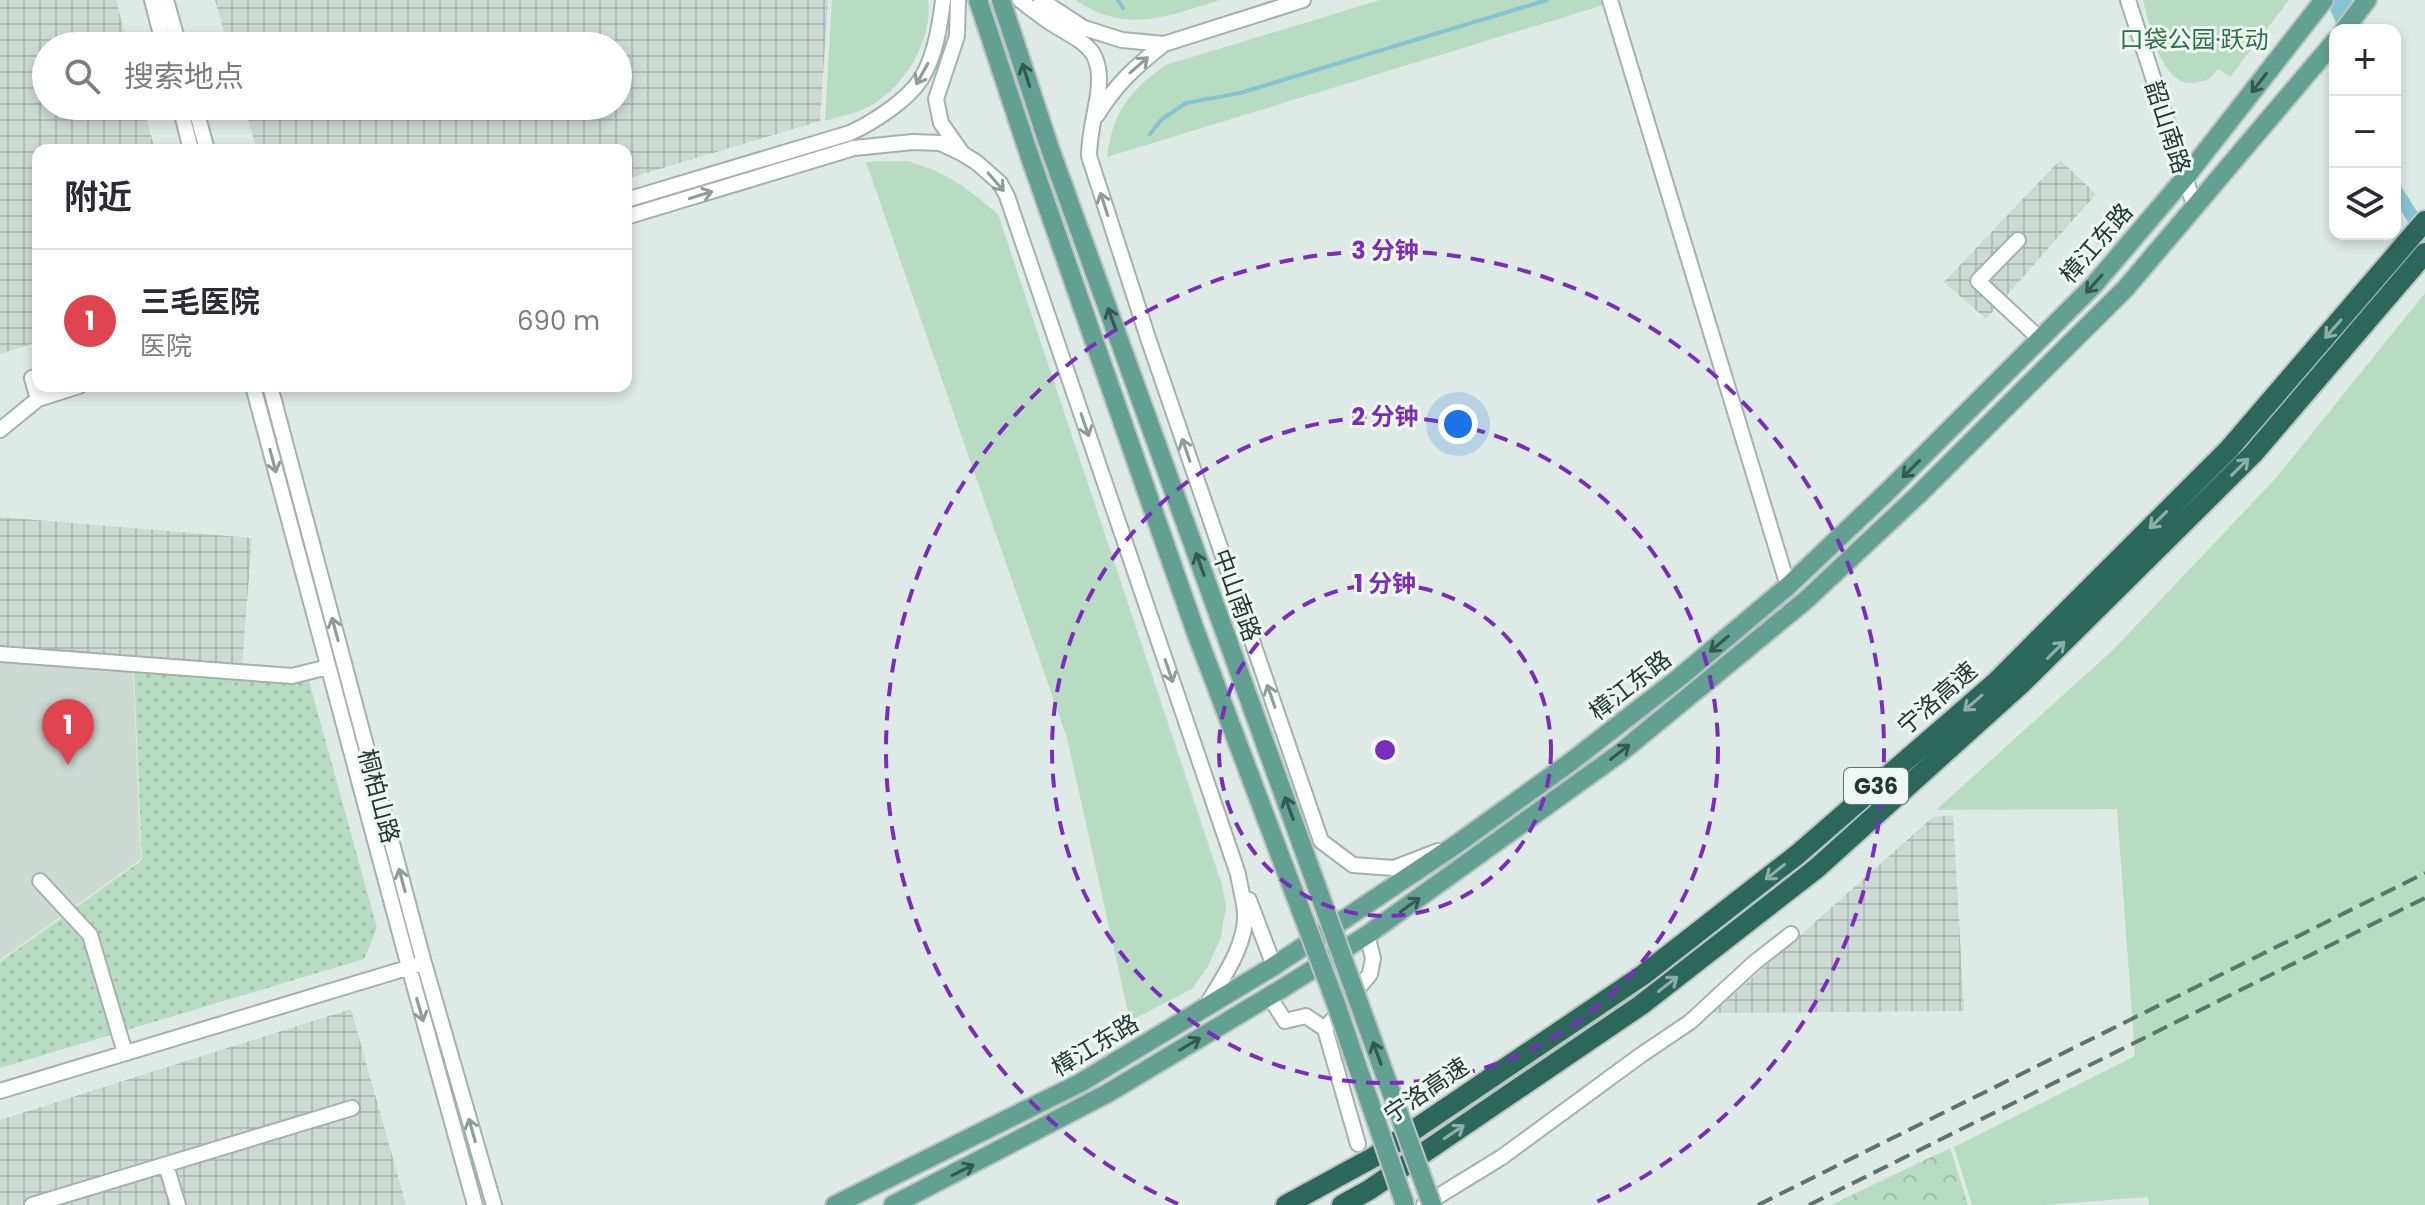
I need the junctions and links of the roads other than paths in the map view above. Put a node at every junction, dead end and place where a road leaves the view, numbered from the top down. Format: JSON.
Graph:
{"nodes":[{"id":1,"x":152,"y":0,"type":"edge"},
{"id":2,"x":166,"y":0,"type":"edge"},
{"id":3,"x":943,"y":0,"type":"edge"},
{"id":4,"x":958,"y":0,"type":"edge"},
{"id":5,"x":978,"y":0,"type":"edge"},
{"id":6,"x":1001,"y":0,"type":"edge"},
{"id":7,"x":1020,"y":0,"type":"edge"},
{"id":8,"x":1041,"y":0,"type":"edge"},
{"id":9,"x":1303,"y":0,"type":"edge"},
{"id":10,"x":2128,"y":0,"type":"edge"},
{"id":11,"x":2324,"y":0,"type":"edge"},
{"id":12,"x":2367,"y":0,"type":"edge"},
{"id":13,"x":1611,"y":5,"type":"edge"},
{"id":14,"x":2349,"y":24,"type":"edge"},
{"id":15,"x":160,"y":32,"type":"edge"},
{"id":16,"x":175,"y":32,"type":"edge"},
{"id":17,"x":1164,"y":44,"type":"junction"},
{"id":18,"x":2329,"y":48,"type":"edge"},
{"id":19,"x":184,"y":120,"type":"edge"},
{"id":20,"x":199,"y":120,"type":"edge"},
{"id":21,"x":1091,"y":126,"type":"junction"},
{"id":22,"x":190,"y":144,"type":"edge"},
{"id":23,"x":205,"y":144,"type":"edge"},
{"id":24,"x":963,"y":154,"type":"junction"},
{"id":25,"x":2184,"y":179,"type":"junction"},
{"id":26,"x":632,"y":198,"type":"edge"},
{"id":27,"x":2195,"y":208,"type":"junction"},
{"id":28,"x":632,"y":215,"type":"edge"},
{"id":29,"x":2425,"y":221,"type":"edge"},
{"id":30,"x":2018,"y":240,"type":"dead end"},
{"id":31,"x":2425,"y":253,"type":"edge"},
{"id":32,"x":2040,"y":339,"type":"junction"},
{"id":33,"x":36,"y":392,"type":"edge"},
{"id":34,"x":60,"y":392,"type":"edge"},
{"id":35,"x":255,"y":392,"type":"edge"},
{"id":36,"x":272,"y":392,"type":"edge"},
{"id":37,"x":38,"y":399,"type":"junction"},
{"id":38,"x":0,"y":430,"type":"edge"},
{"id":39,"x":1788,"y":586,"type":"junction"},
{"id":40,"x":0,"y":654,"type":"edge"},
{"id":41,"x":328,"y":667,"type":"junction"},
{"id":42,"x":1457,"y":844,"type":"junction"},
{"id":43,"x":1238,"y":874,"type":"junction"},
{"id":44,"x":40,"y":881,"type":"dead end"},
{"id":45,"x":1791,"y":934,"type":"dead end"},
{"id":46,"x":1367,"y":935,"type":"junction"},
{"id":47,"x":424,"y":963,"type":"junction"},
{"id":48,"x":1274,"y":966,"type":"junction"},
{"id":49,"x":409,"y":967,"type":"junction"},
{"id":50,"x":1269,"y":996,"type":"junction"},
{"id":51,"x":1206,"y":1006,"type":"junction"},
{"id":52,"x":1325,"y":1029,"type":"junction"},
{"id":53,"x":125,"y":1053,"type":"junction"},
{"id":54,"x":0,"y":1091,"type":"edge"},
{"id":55,"x":352,"y":1108,"type":"dead end"},
{"id":56,"x":1358,"y":1144,"type":"dead end"},
{"id":57,"x":166,"y":1165,"type":"junction"},
{"id":58,"x":32,"y":1205,"type":"edge"},
{"id":59,"x":178,"y":1205,"type":"edge"},
{"id":60,"x":475,"y":1205,"type":"edge"},
{"id":61,"x":494,"y":1205,"type":"edge"},
{"id":62,"x":835,"y":1205,"type":"edge"},
{"id":63,"x":893,"y":1205,"type":"edge"},
{"id":64,"x":1286,"y":1205,"type":"edge"},
{"id":65,"x":1342,"y":1205,"type":"edge"},
{"id":66,"x":1405,"y":1205,"type":"edge"},
{"id":67,"x":1424,"y":1205,"type":"edge"},
{"id":68,"x":1432,"y":1205,"type":"edge"}],
"edges":[{"from":1,"to":15,"type":"street"},
{"from":2,"to":16,"type":"street"},
{"from":3,"to":26,"type":"street","one_way":true},
{"from":4,"to":24,"type":"street"},
{"from":5,"to":66,"type":"main road","name":"中山南路","bridge":true},
{"from":68,"to":6,"type":"main road","name":"中山南路","one_way":true,"bridge":true},
{"from":7,"to":21,"type":"street"},
{"from":8,"to":17,"type":"street"},
{"from":9,"to":17,"type":"street"},
{"from":10,"to":25,"type":"street","name":"韶山南路"},
{"from":11,"to":25,"type":"main road","name":"樟江东路","one_way":true},
{"from":12,"to":14,"type":"main road"},
{"from":13,"to":39,"type":"street"},
{"from":21,"to":17,"type":"street","one_way":true},
{"from":18,"to":27,"type":"main road","name":"樟江东路"},
{"from":19,"to":22,"type":"street"},
{"from":20,"to":23,"type":"street"},
{"from":42,"to":21,"type":"street","one_way":true},
{"from":28,"to":24,"type":"street","one_way":true},
{"from":24,"to":43,"type":"street","one_way":true},
{"from":25,"to":27,"type":"street","name":"韶山南路"},
{"from":25,"to":32,"type":"main road","name":"樟江东路","one_way":true},
{"from":46,"to":27,"type":"main road","name":"樟江东路","one_way":true},
{"from":29,"to":64,"type":"highway","name":"宁洛高速","number":"G36","one_way":true},
{"from":30,"to":32,"type":"street"},
{"from":65,"to":31,"type":"highway","name":"宁洛高速","number":"G36","one_way":true},
{"from":32,"to":39,"type":"main road","name":"樟江东路","one_way":true},
{"from":33,"to":37,"type":"street"},
{"from":34,"to":37,"type":"street"},
{"from":35,"to":41,"type":"street","name":"桐柏山路","one_way":true},
{"from":47,"to":36,"type":"street","name":"桐柏山路","one_way":true},
{"from":37,"to":38,"type":"street"},
{"from":39,"to":42,"type":"main road","name":"樟江东路","one_way":true},
{"from":40,"to":41,"type":"street"},
{"from":41,"to":49,"type":"street","name":"桐柏山路"},
{"from":42,"to":48,"type":"main road","name":"樟江东路"},
{"from":43,"to":48,"type":"street"},
{"from":43,"to":51,"type":"street"},
{"from":44,"to":53,"type":"street"},
{"from":45,"to":67,"type":"street"},
{"from":46,"to":50,"type":"main road","name":"樟江东路"},
{"from":46,"to":52,"type":"street"},
{"from":47,"to":49,"type":"street"},
{"from":61,"to":47,"type":"street","name":"桐柏山路","one_way":true},
{"from":48,"to":51,"type":"main road","name":"樟江东路"},
{"from":49,"to":53,"type":"street"},
{"from":49,"to":60,"type":"street","name":"桐柏山路","one_way":true},
{"from":50,"to":52,"type":"street"},
{"from":63,"to":50,"type":"main road","name":"樟江东路","one_way":true},
{"from":51,"to":62,"type":"main road","name":"樟江东路"},
{"from":52,"to":56,"type":"street"},
{"from":53,"to":54,"type":"street"},
{"from":55,"to":57,"type":"street"},
{"from":57,"to":58,"type":"street"},
{"from":57,"to":59,"type":"street"}]}
